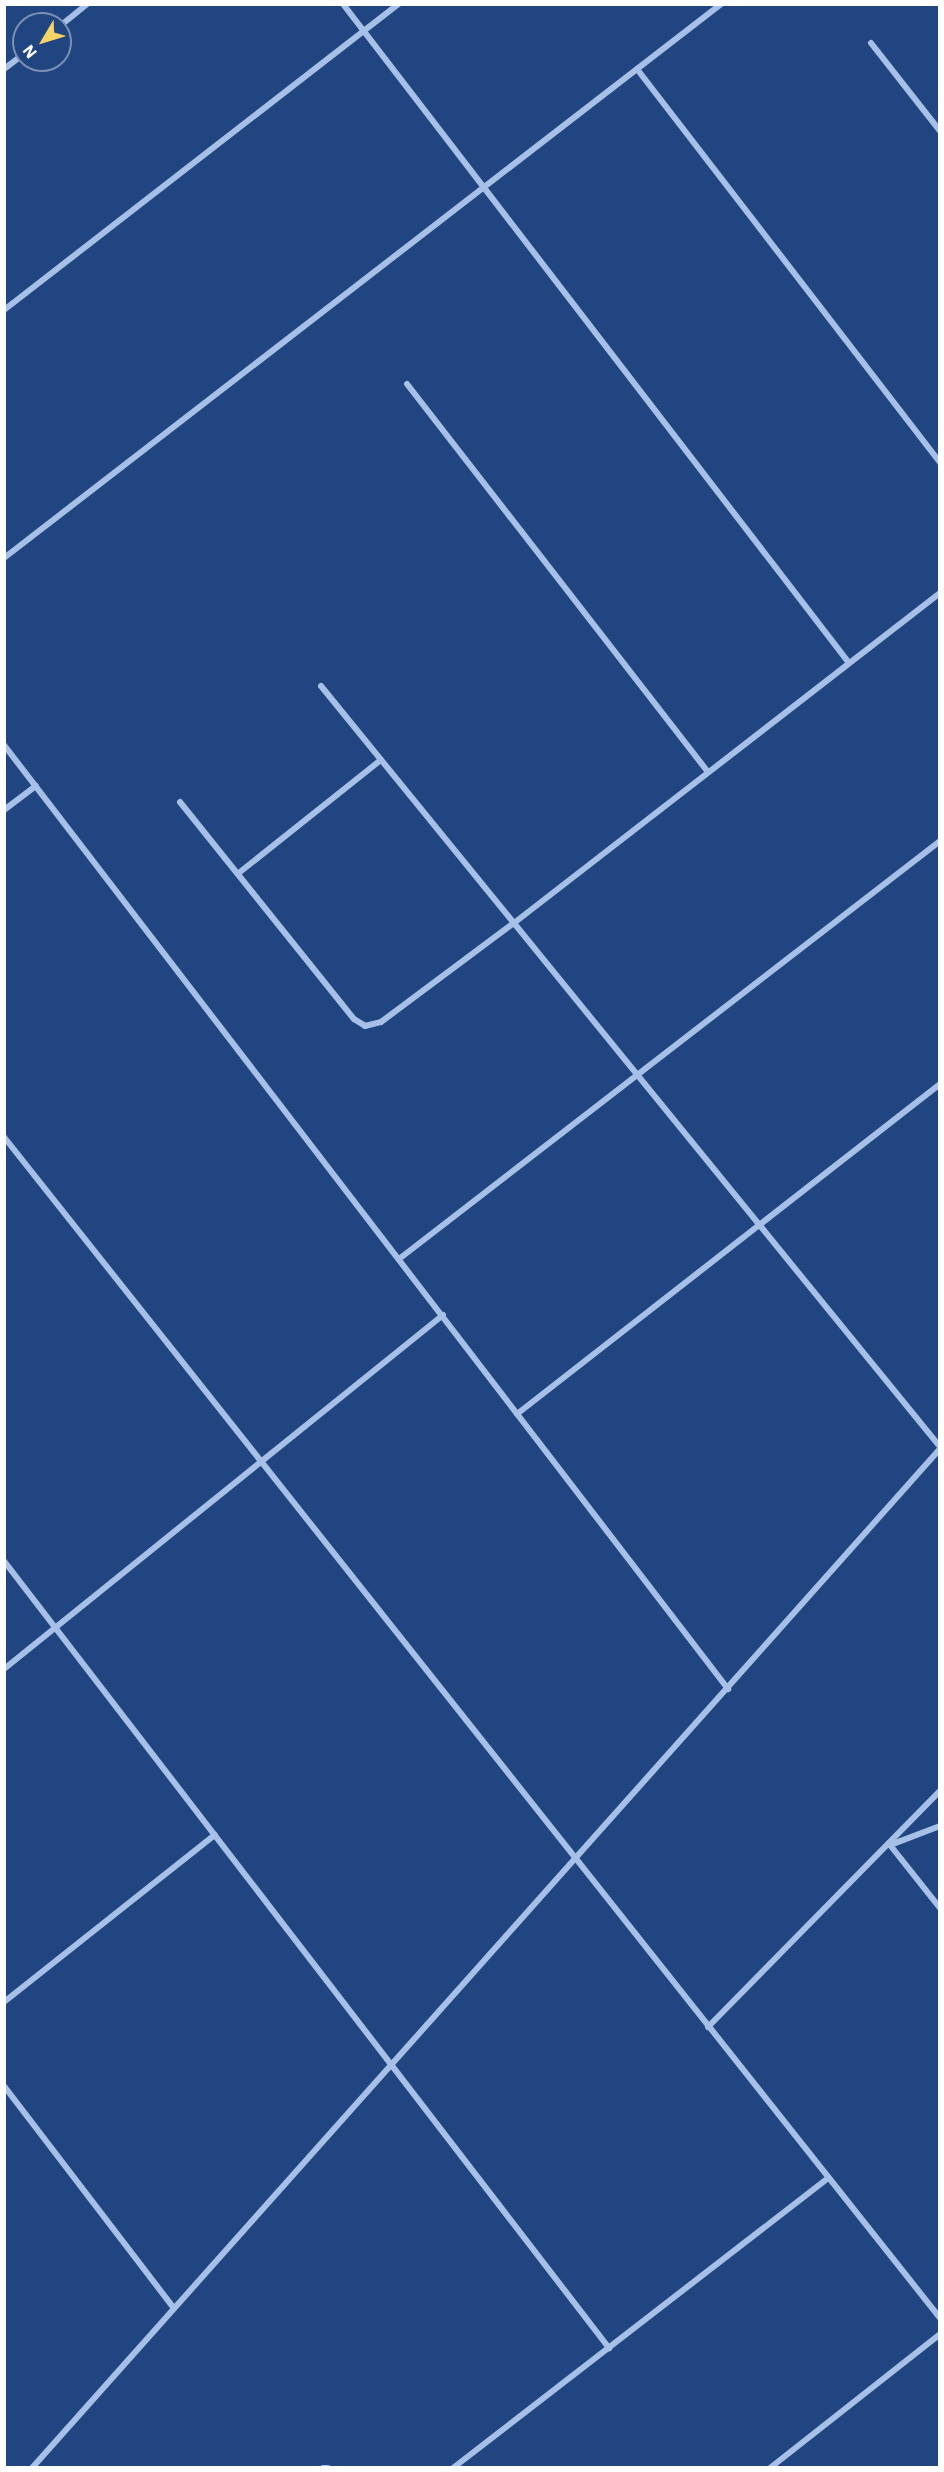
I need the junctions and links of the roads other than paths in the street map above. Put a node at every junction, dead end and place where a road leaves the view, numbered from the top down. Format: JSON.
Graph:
{"nodes":[{"id":1,"x":87,"y":4,"type":"edge"},
{"id":2,"x":342,"y":4,"type":"edge"},
{"id":3,"x":398,"y":4,"type":"edge"},
{"id":4,"x":721,"y":4,"type":"edge"},
{"id":5,"x":72,"y":16,"type":"edge"},
{"id":6,"x":363,"y":32,"type":"junction"},
{"id":7,"x":871,"y":43,"type":"dead end"},
{"id":8,"x":637,"y":69,"type":"junction"},
{"id":9,"x":939,"y":131,"type":"edge"},
{"id":10,"x":484,"y":188,"type":"junction"},
{"id":11,"x":4,"y":310,"type":"edge"},
{"id":12,"x":407,"y":384,"type":"dead end"},
{"id":13,"x":939,"y":463,"type":"edge"},
{"id":14,"x":4,"y":558,"type":"edge"},
{"id":15,"x":939,"y":593,"type":"edge"},
{"id":16,"x":849,"y":663,"type":"junction"},
{"id":17,"x":321,"y":686,"type":"dead end"},
{"id":18,"x":4,"y":745,"type":"edge"},
{"id":19,"x":381,"y":760,"type":"junction"},
{"id":20,"x":708,"y":772,"type":"junction"},
{"id":21,"x":36,"y":786,"type":"junction"},
{"id":22,"x":180,"y":802,"type":"dead end"},
{"id":23,"x":4,"y":810,"type":"edge"},
{"id":24,"x":939,"y":842,"type":"edge"},
{"id":25,"x":240,"y":872,"type":"junction"},
{"id":26,"x":514,"y":923,"type":"junction"},
{"id":27,"x":637,"y":1075,"type":"junction"},
{"id":28,"x":939,"y":1084,"type":"edge"},
{"id":29,"x":4,"y":1137,"type":"edge"},
{"id":30,"x":758,"y":1225,"type":"junction"},
{"id":31,"x":399,"y":1259,"type":"junction"},
{"id":32,"x":443,"y":1315,"type":"junction"},
{"id":33,"x":517,"y":1414,"type":"junction"},
{"id":34,"x":939,"y":1448,"type":"edge"},
{"id":35,"x":262,"y":1462,"type":"junction"},
{"id":36,"x":4,"y":1561,"type":"edge"},
{"id":37,"x":56,"y":1627,"type":"junction"},
{"id":38,"x":4,"y":1669,"type":"edge"},
{"id":39,"x":728,"y":1689,"type":"junction"},
{"id":40,"x":939,"y":1791,"type":"edge"},
{"id":41,"x":939,"y":1826,"type":"edge"},
{"id":42,"x":215,"y":1836,"type":"junction"},
{"id":43,"x":890,"y":1845,"type":"junction"},
{"id":44,"x":576,"y":1860,"type":"junction"},
{"id":45,"x":939,"y":1908,"type":"edge"},
{"id":46,"x":4,"y":2002,"type":"edge"},
{"id":47,"x":708,"y":2026,"type":"junction"},
{"id":48,"x":392,"y":2064,"type":"junction"},
{"id":49,"x":4,"y":2086,"type":"edge"},
{"id":50,"x":828,"y":2178,"type":"junction"},
{"id":51,"x":173,"y":2307,"type":"junction"},
{"id":52,"x":939,"y":2318,"type":"edge"},
{"id":53,"x":939,"y":2334,"type":"edge"},
{"id":54,"x":609,"y":2348,"type":"junction"},
{"id":55,"x":32,"y":2468,"type":"edge"},
{"id":56,"x":324,"y":2468,"type":"edge"},
{"id":57,"x":328,"y":2468,"type":"edge"},
{"id":58,"x":453,"y":2468,"type":"edge"},
{"id":59,"x":770,"y":2468,"type":"edge"}],
"edges":[{"from":1,"to":5,"type":"street"},
{"from":2,"to":6,"type":"street"},
{"from":3,"to":6,"type":"street"},
{"from":4,"to":8,"type":"street"},
{"from":6,"to":10,"type":"street"},
{"from":6,"to":11,"type":"street"},
{"from":7,"to":9,"type":"street"},
{"from":8,"to":10,"type":"street"},
{"from":8,"to":13,"type":"street"},
{"from":10,"to":14,"type":"street"},
{"from":10,"to":16,"type":"street"},
{"from":12,"to":20,"type":"street"},
{"from":15,"to":16,"type":"street"},
{"from":16,"to":20,"type":"street"},
{"from":17,"to":19,"type":"street"},
{"from":18,"to":21,"type":"street"},
{"from":19,"to":25,"type":"street"},
{"from":19,"to":26,"type":"street"},
{"from":20,"to":26,"type":"street"},
{"from":21,"to":23,"type":"street"},
{"from":21,"to":31,"type":"street"},
{"from":22,"to":25,"type":"street"},
{"from":24,"to":27,"type":"street"},
{"from":25,"to":26,"type":"street"},
{"from":26,"to":27,"type":"street"},
{"from":27,"to":30,"type":"street"},
{"from":27,"to":31,"type":"street"},
{"from":28,"to":30,"type":"street"},
{"from":29,"to":35,"type":"street"},
{"from":30,"to":33,"type":"street"},
{"from":30,"to":34,"type":"street"},
{"from":31,"to":32,"type":"street"},
{"from":32,"to":33,"type":"street"},
{"from":32,"to":35,"type":"street"},
{"from":33,"to":39,"type":"street"},
{"from":34,"to":39,"type":"street"},
{"from":35,"to":37,"type":"street"},
{"from":35,"to":44,"type":"street"},
{"from":36,"to":37,"type":"street"},
{"from":37,"to":38,"type":"street"},
{"from":37,"to":42,"type":"street"},
{"from":39,"to":44,"type":"street"},
{"from":40,"to":43,"type":"street"},
{"from":41,"to":43,"type":"street"},
{"from":42,"to":46,"type":"street"},
{"from":42,"to":48,"type":"street"},
{"from":43,"to":45,"type":"street"},
{"from":43,"to":47,"type":"street"},
{"from":44,"to":47,"type":"street"},
{"from":44,"to":48,"type":"street"},
{"from":47,"to":50,"type":"street"},
{"from":48,"to":51,"type":"street"},
{"from":48,"to":54,"type":"street"},
{"from":49,"to":51,"type":"street"},
{"from":50,"to":52,"type":"street"},
{"from":50,"to":54,"type":"street"},
{"from":51,"to":55,"type":"street"},
{"from":53,"to":59,"type":"street"},
{"from":54,"to":58,"type":"street"},
{"from":56,"to":57,"type":"street"}]}
